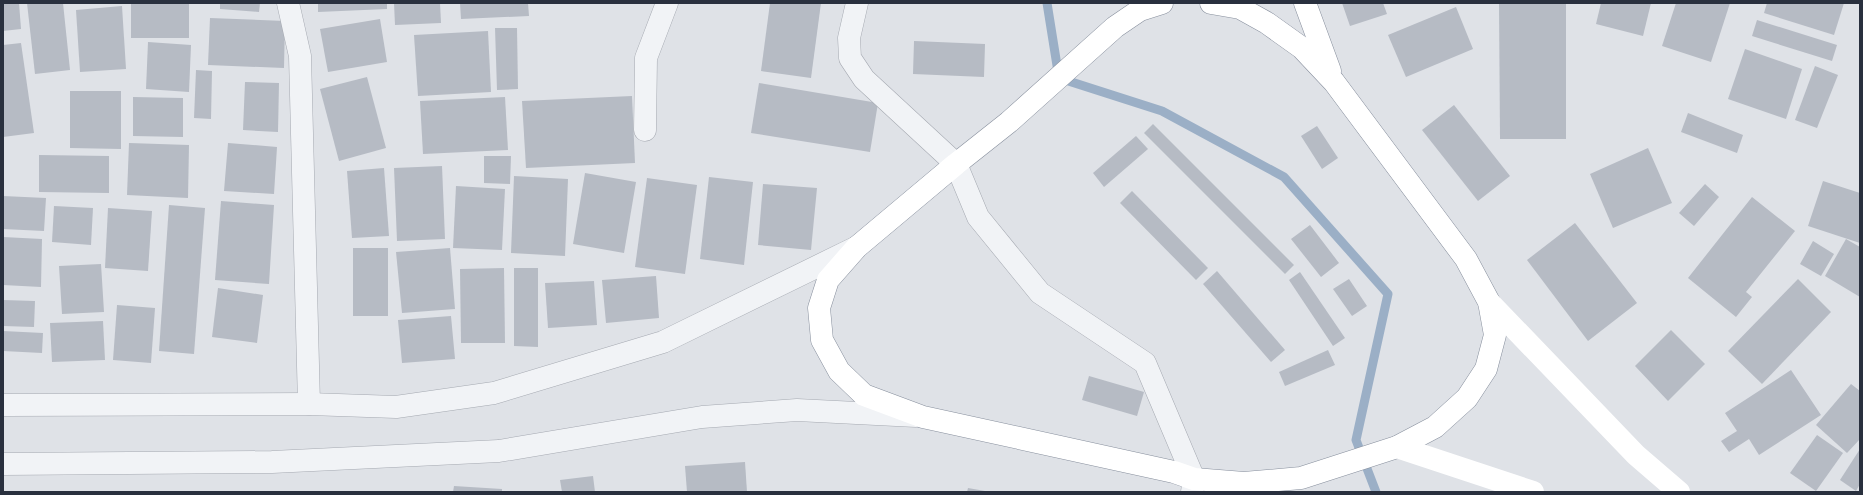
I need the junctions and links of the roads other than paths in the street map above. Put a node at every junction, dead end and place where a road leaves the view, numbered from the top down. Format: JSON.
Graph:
{"nodes":[{"id":1,"x":288,"y":3,"type":"edge"},
{"id":2,"x":667,"y":3,"type":"edge"},
{"id":3,"x":857,"y":3,"type":"edge"},
{"id":4,"x":1162,"y":3,"type":"edge"},
{"id":5,"x":1211,"y":3,"type":"edge"},
{"id":6,"x":1305,"y":3,"type":"edge"},
{"id":7,"x":1143,"y":7,"type":"edge"},
{"id":8,"x":1334,"y":82,"type":"junction"},
{"id":9,"x":645,"y":130,"type":"dead end"},
{"id":10,"x":956,"y":164,"type":"junction"},
{"id":11,"x":857,"y":247,"type":"junction"},
{"id":12,"x":1489,"y":302,"type":"junction"},
{"id":13,"x":309,"y":404,"type":"junction"},
{"id":14,"x":3,"y":405,"type":"edge"},
{"id":15,"x":923,"y":417,"type":"junction"},
{"id":16,"x":1397,"y":447,"type":"junction"},
{"id":17,"x":3,"y":464,"type":"edge"},
{"id":18,"x":1193,"y":486,"type":"edge"},
{"id":19,"x":1533,"y":492,"type":"edge"},
{"id":20,"x":1678,"y":492,"type":"edge"}],
"edges":[{"from":1,"to":13,"type":"street"},
{"from":2,"to":9,"type":"street"},
{"from":3,"to":10,"type":"street"},
{"from":4,"to":7,"type":"main road"},
{"from":5,"to":8,"type":"main road"},
{"from":6,"to":8,"type":"main road"},
{"from":7,"to":10,"type":"main road"},
{"from":8,"to":12,"type":"main road"},
{"from":10,"to":11,"type":"main road"},
{"from":10,"to":18,"type":"street"},
{"from":11,"to":13,"type":"street"},
{"from":11,"to":15,"type":"main road"},
{"from":12,"to":16,"type":"main road"},
{"from":12,"to":20,"type":"main road"},
{"from":13,"to":14,"type":"street"},
{"from":15,"to":17,"type":"street"},
{"from":15,"to":18,"type":"main road"},
{"from":16,"to":18,"type":"main road"},
{"from":16,"to":19,"type":"main road"}]}
